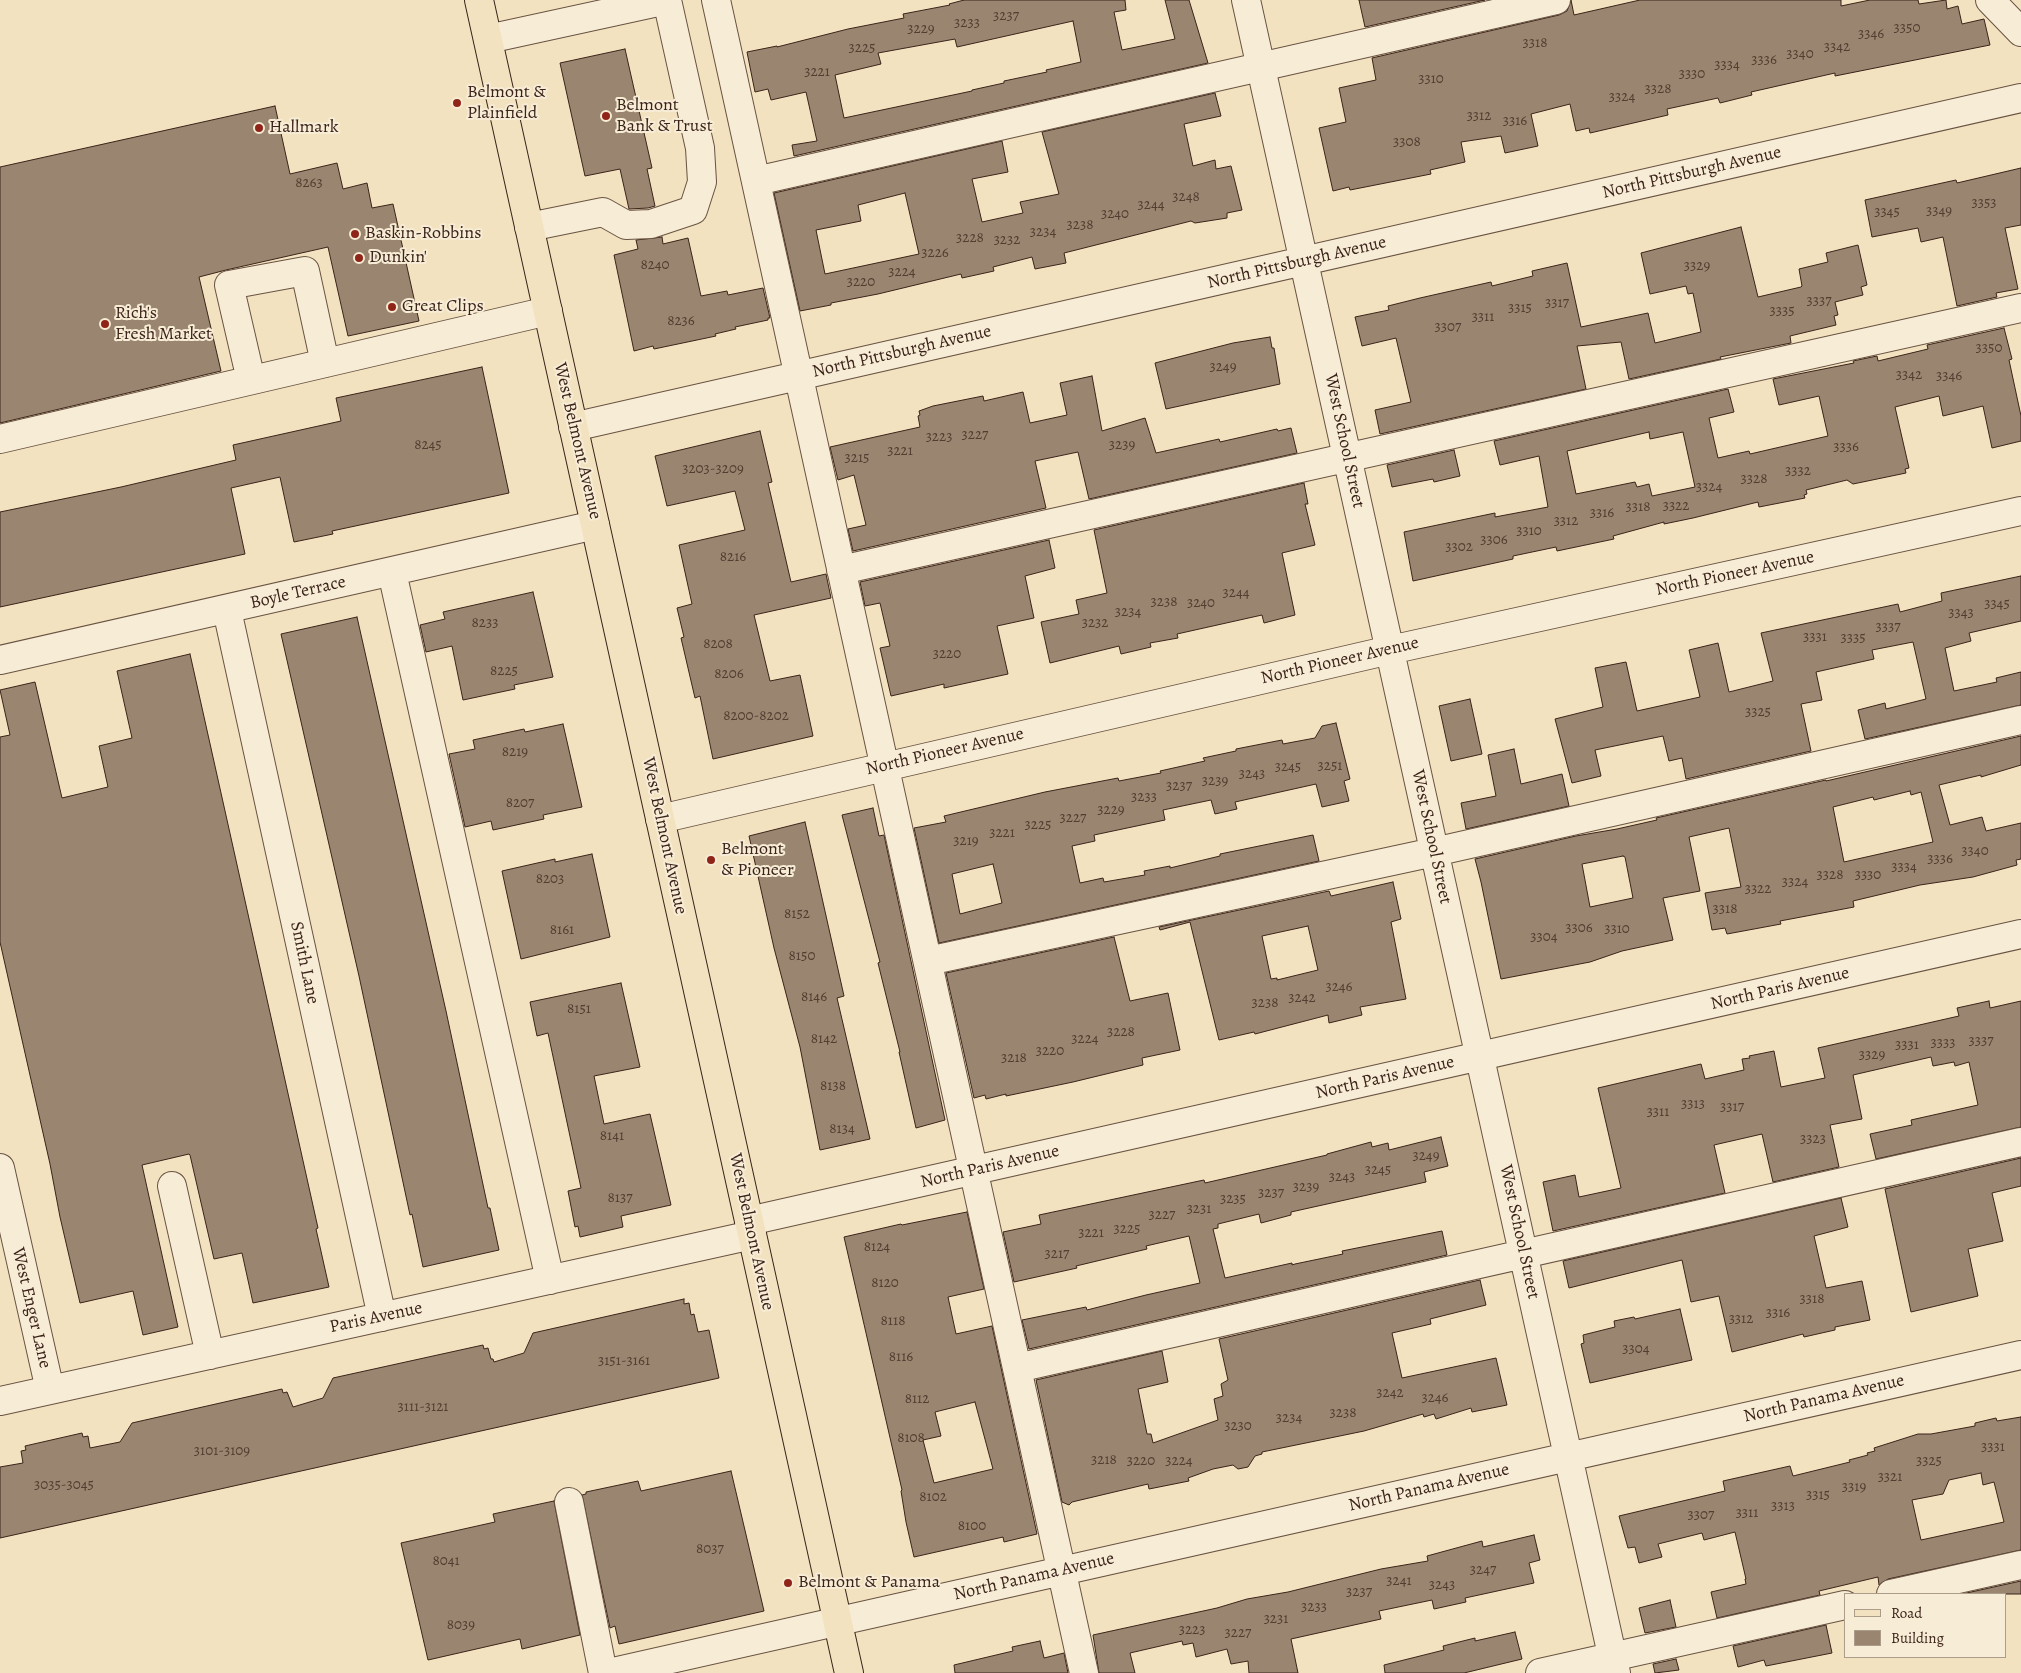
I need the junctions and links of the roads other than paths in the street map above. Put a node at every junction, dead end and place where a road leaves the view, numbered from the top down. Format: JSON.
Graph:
{"nodes":[{"id":1,"x":479,"y":0,"type":"edge"},
{"id":2,"x":667,"y":0,"type":"edge"},
{"id":3,"x":716,"y":0,"type":"edge"},
{"id":4,"x":1246,"y":0,"type":"edge"},
{"id":5,"x":1556,"y":0,"type":"edge"},
{"id":6,"x":1990,"y":0,"type":"edge"},
{"id":7,"x":2021,"y":32,"type":"edge"},
{"id":8,"x":488,"y":39,"type":"junction"},
{"id":9,"x":1261,"y":66,"type":"junction"},
{"id":10,"x":2021,"y":98,"type":"edge"},
{"id":11,"x":756,"y":181,"type":"junction"},
{"id":12,"x":529,"y":227,"type":"junction"},
{"id":13,"x":1304,"y":261,"type":"junction"},
{"id":14,"x":2021,"y":308,"type":"edge"},
{"id":15,"x":548,"y":310,"type":"junction"},
{"id":16,"x":325,"y":363,"type":"junction"},
{"id":17,"x":799,"y":375,"type":"junction"},
{"id":18,"x":251,"y":380,"type":"junction"},
{"id":19,"x":573,"y":427,"type":"junction"},
{"id":20,"x":0,"y":439,"type":"edge"},
{"id":21,"x":1347,"y":457,"type":"junction"},
{"id":22,"x":2021,"y":511,"type":"edge"},
{"id":23,"x":595,"y":525,"type":"junction"},
{"id":24,"x":842,"y":570,"type":"junction"},
{"id":25,"x":392,"y":572,"type":"junction"},
{"id":26,"x":227,"y":610,"type":"junction"},
{"id":27,"x":1390,"y":650,"type":"junction"},
{"id":28,"x":0,"y":660,"type":"edge"},
{"id":29,"x":2021,"y":720,"type":"edge"},
{"id":30,"x":885,"y":766,"type":"junction"},
{"id":31,"x":660,"y":819,"type":"junction"},
{"id":32,"x":1434,"y":852,"type":"junction"},
{"id":33,"x":2021,"y":934,"type":"edge"},
{"id":34,"x":928,"y":961,"type":"junction"},
{"id":35,"x":1480,"y":1056,"type":"junction"},
{"id":36,"x":2021,"y":1142,"type":"edge"},
{"id":37,"x":0,"y":1168,"type":"edge"},
{"id":38,"x":973,"y":1171,"type":"junction"},
{"id":39,"x":172,"y":1186,"type":"dead end"},
{"id":40,"x":750,"y":1228,"type":"junction"},
{"id":41,"x":1524,"y":1256,"type":"junction"},
{"id":42,"x":550,"y":1280,"type":"junction"},
{"id":43,"x":382,"y":1317,"type":"junction"},
{"id":44,"x":210,"y":1354,"type":"junction"},
{"id":45,"x":2021,"y":1355,"type":"edge"},
{"id":46,"x":1017,"y":1368,"type":"junction"},
{"id":47,"x":50,"y":1390,"type":"junction"},
{"id":48,"x":0,"y":1401,"type":"edge"},
{"id":49,"x":1568,"y":1456,"type":"junction"},
{"id":50,"x":568,"y":1502,"type":"dead end"},
{"id":51,"x":2021,"y":1565,"type":"edge"},
{"id":52,"x":1061,"y":1571,"type":"junction"},
{"id":53,"x":1895,"y":1593,"type":"edge"},
{"id":54,"x":1844,"y":1604,"type":"edge"},
{"id":55,"x":837,"y":1621,"type":"junction"},
{"id":56,"x":1615,"y":1665,"type":"edge"},
{"id":57,"x":604,"y":1673,"type":"edge"},
{"id":58,"x":609,"y":1673,"type":"edge"},
{"id":59,"x":849,"y":1673,"type":"edge"},
{"id":60,"x":1084,"y":1673,"type":"edge"},
{"id":61,"x":1540,"y":1673,"type":"edge"}],
"edges":[{"from":1,"to":8,"type":"main road","name":"West Belmont Avenue"},
{"from":2,"to":8,"type":"street"},
{"from":2,"to":12,"type":"street"},
{"from":3,"to":11,"type":"street"},
{"from":4,"to":9,"type":"street","name":"West School Street"},
{"from":5,"to":9,"type":"street"},
{"from":6,"to":7,"type":"street"},
{"from":8,"to":12,"type":"main road","name":"West Belmont Avenue"},
{"from":9,"to":11,"type":"street"},
{"from":9,"to":13,"type":"street","name":"West School Street"},
{"from":10,"to":13,"type":"street","name":"North Pittsburgh Avenue"},
{"from":11,"to":17,"type":"street"},
{"from":12,"to":15,"type":"main road","name":"West Belmont Avenue"},
{"from":13,"to":17,"type":"street","name":"North Pittsburgh Avenue"},
{"from":13,"to":21,"type":"street","name":"West School Street"},
{"from":14,"to":21,"type":"street"},
{"from":15,"to":16,"type":"street"},
{"from":15,"to":19,"type":"main road","name":"West Belmont Avenue"},
{"from":16,"to":18,"type":"street"},
{"from":16,"to":18,"type":"street"},
{"from":17,"to":19,"type":"street","name":"North Pittsburgh Avenue"},
{"from":17,"to":24,"type":"street"},
{"from":18,"to":20,"type":"street"},
{"from":19,"to":23,"type":"main road","name":"West Belmont Avenue"},
{"from":21,"to":24,"type":"street"},
{"from":21,"to":27,"type":"street","name":"West School Street"},
{"from":22,"to":27,"type":"street","name":"North Pioneer Avenue"},
{"from":23,"to":25,"type":"street","name":"Boyle Terrace"},
{"from":23,"to":31,"type":"main road","name":"West Belmont Avenue"},
{"from":24,"to":30,"type":"street"},
{"from":25,"to":26,"type":"street","name":"Boyle Terrace"},
{"from":25,"to":42,"type":"street"},
{"from":26,"to":28,"type":"street","name":"Boyle Terrace"},
{"from":26,"to":43,"type":"street","name":"Smith Lane"},
{"from":27,"to":30,"type":"street","name":"North Pioneer Avenue"},
{"from":27,"to":32,"type":"street","name":"West School Street"},
{"from":29,"to":32,"type":"street"},
{"from":30,"to":31,"type":"street","name":"North Pioneer Avenue"},
{"from":30,"to":34,"type":"street"},
{"from":31,"to":40,"type":"main road","name":"West Belmont Avenue"},
{"from":32,"to":34,"type":"street"},
{"from":32,"to":35,"type":"street","name":"West School Street"},
{"from":33,"to":35,"type":"street","name":"North Paris Avenue"},
{"from":34,"to":38,"type":"street"},
{"from":35,"to":38,"type":"street","name":"North Paris Avenue"},
{"from":35,"to":41,"type":"street","name":"West School Street"},
{"from":36,"to":41,"type":"street"},
{"from":37,"to":47,"type":"street","name":"West Enger Lane"},
{"from":38,"to":40,"type":"street","name":"North Paris Avenue"},
{"from":38,"to":46,"type":"street"},
{"from":39,"to":44,"type":"street"},
{"from":40,"to":42,"type":"street","name":"Paris Avenue"},
{"from":40,"to":55,"type":"main road","name":"West Belmont Avenue"},
{"from":41,"to":46,"type":"street"},
{"from":41,"to":49,"type":"street","name":"West School Street"},
{"from":42,"to":43,"type":"street","name":"Paris Avenue"},
{"from":43,"to":44,"type":"street","name":"Paris Avenue"},
{"from":44,"to":47,"type":"street","name":"Paris Avenue"},
{"from":45,"to":49,"type":"street","name":"North Panama Avenue"},
{"from":46,"to":52,"type":"street"},
{"from":47,"to":48,"type":"street","name":"Paris Avenue"},
{"from":49,"to":52,"type":"street","name":"North Panama Avenue"},
{"from":49,"to":56,"type":"street","name":"West School Street"},
{"from":50,"to":57,"type":"street"},
{"from":51,"to":53,"type":"street"},
{"from":52,"to":55,"type":"street","name":"North Panama Avenue"},
{"from":52,"to":60,"type":"street"},
{"from":54,"to":56,"type":"street"},
{"from":55,"to":58,"type":"street","name":"North Panama Avenue"},
{"from":55,"to":59,"type":"main road","name":"West Belmont Avenue"},
{"from":56,"to":61,"type":"street"}]}
